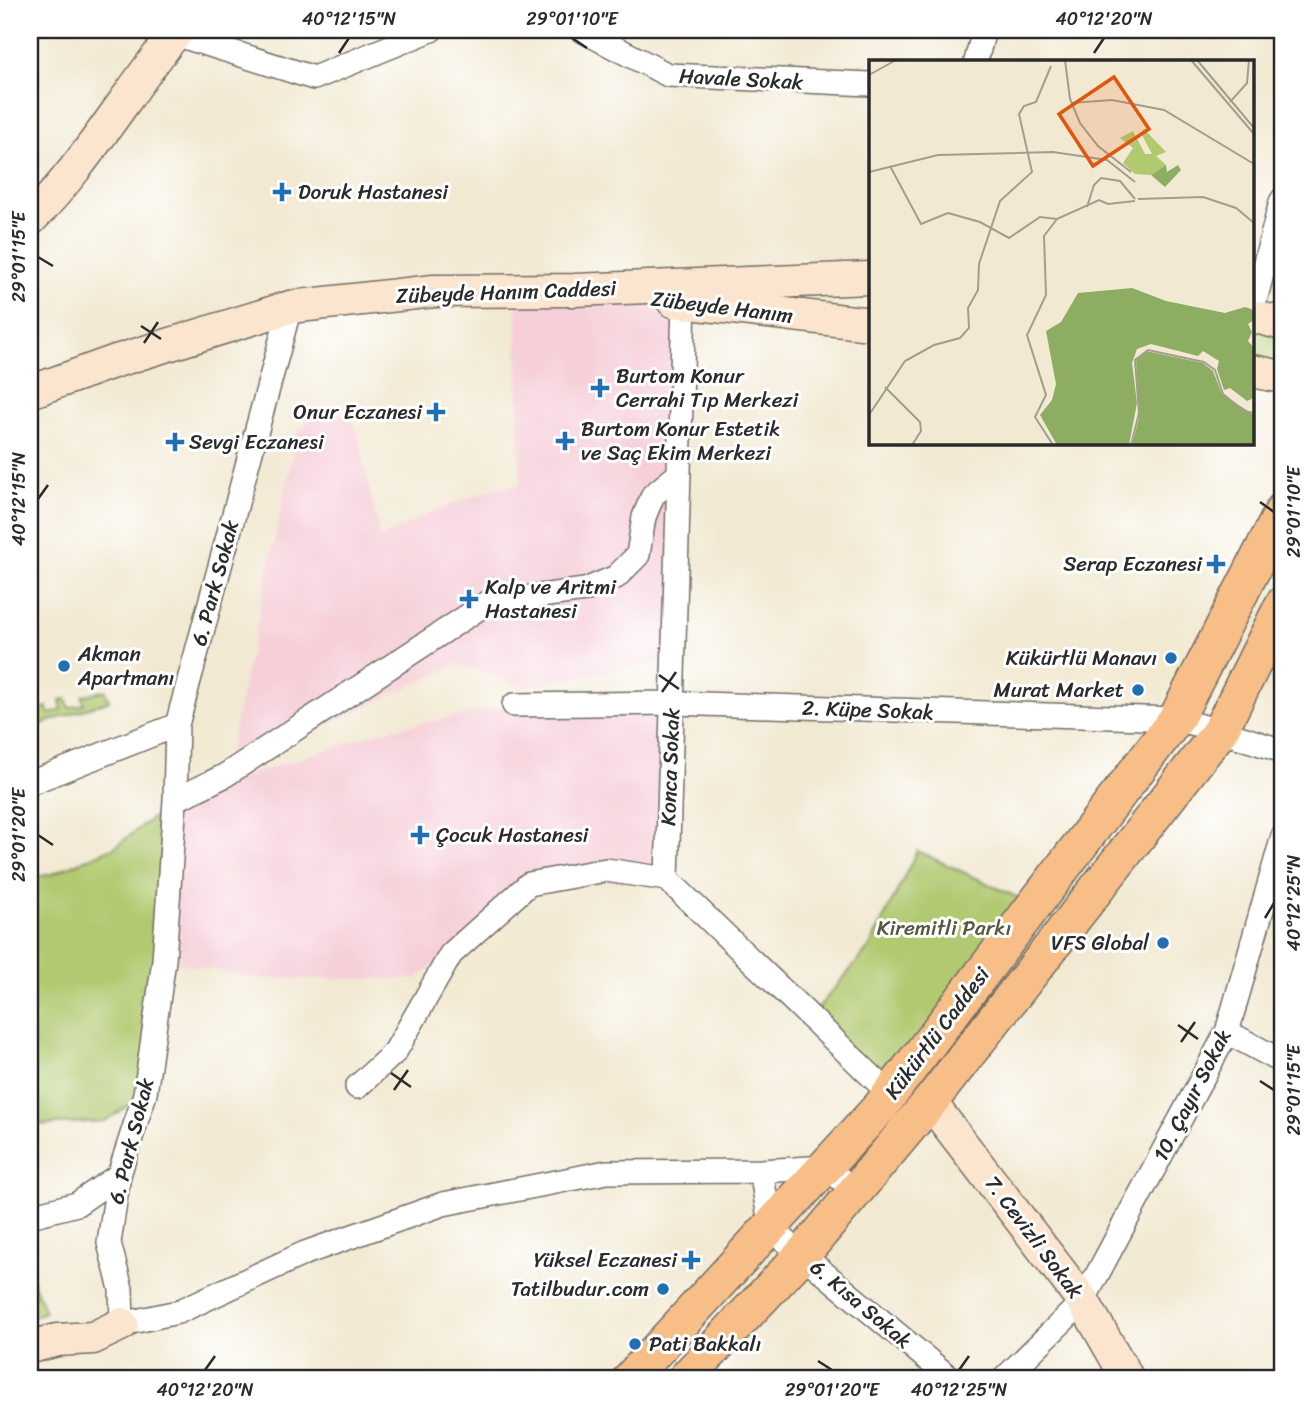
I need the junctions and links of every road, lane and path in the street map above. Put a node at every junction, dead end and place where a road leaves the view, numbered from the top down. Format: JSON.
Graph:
{"nodes":[{"id":1,"x":431,"y":30,"type":"edge"},
{"id":2,"x":580,"y":30,"type":"edge"},
{"id":3,"x":984,"y":30,"type":"edge"},
{"id":4,"x":176,"y":32,"type":"edge"},
{"id":5,"x":976,"y":60,"type":"edge"},
{"id":6,"x":869,"y":84,"type":"edge"},
{"id":7,"x":1283,"y":199,"type":"edge"},
{"id":8,"x":30,"y":220,"type":"edge"},
{"id":9,"x":869,"y":278,"type":"edge"},
{"id":10,"x":574,"y":290,"type":"junction"},
{"id":11,"x":684,"y":302,"type":"junction"},
{"id":12,"x":290,"y":307,"type":"junction"},
{"id":13,"x":1254,"y":307,"type":"edge"},
{"id":14,"x":1254,"y":315,"type":"edge"},
{"id":15,"x":869,"y":324,"type":"edge"},
{"id":16,"x":1283,"y":324,"type":"edge"},
{"id":17,"x":1254,"y":371,"type":"edge"},
{"id":18,"x":1283,"y":377,"type":"edge"},
{"id":19,"x":30,"y":392,"type":"edge"},
{"id":20,"x":679,"y":474,"type":"junction"},
{"id":21,"x":1283,"y":510,"type":"edge"},
{"id":22,"x":1283,"y":604,"type":"edge"},
{"id":23,"x":672,"y":704,"type":"junction"},
{"id":24,"x":514,"y":705,"type":"dead end"},
{"id":25,"x":1176,"y":719,"type":"junction"},
{"id":26,"x":177,"y":724,"type":"junction"},
{"id":27,"x":1220,"y":731,"type":"junction"},
{"id":28,"x":1283,"y":751,"type":"edge"},
{"id":29,"x":30,"y":783,"type":"edge"},
{"id":30,"x":174,"y":800,"type":"junction"},
{"id":31,"x":1283,"y":836,"type":"edge"},
{"id":32,"x":667,"y":879,"type":"junction"},
{"id":33,"x":1227,"y":1031,"type":"junction"},
{"id":34,"x":1283,"y":1062,"type":"edge"},
{"id":35,"x":357,"y":1087,"type":"dead end"},
{"id":36,"x":890,"y":1094,"type":"junction"},
{"id":37,"x":930,"y":1102,"type":"junction"},
{"id":38,"x":826,"y":1167,"type":"junction"},
{"id":39,"x":761,"y":1171,"type":"junction"},
{"id":40,"x":119,"y":1175,"type":"junction"},
{"id":41,"x":855,"y":1191,"type":"junction"},
{"id":42,"x":30,"y":1216,"type":"edge"},
{"id":43,"x":771,"y":1229,"type":"junction"},
{"id":44,"x":802,"y":1255,"type":"junction"},
{"id":45,"x":1083,"y":1301,"type":"junction"},
{"id":46,"x":122,"y":1324,"type":"junction"},
{"id":47,"x":30,"y":1347,"type":"edge"},
{"id":48,"x":630,"y":1379,"type":"edge"},
{"id":49,"x":685,"y":1379,"type":"edge"},
{"id":50,"x":951,"y":1379,"type":"edge"},
{"id":51,"x":1004,"y":1379,"type":"edge"},
{"id":52,"x":1128,"y":1379,"type":"edge"}],
"edges":[{"from":1,"to":4,"type":"street"},
{"from":2,"to":6,"type":"street","name":"Havale Sokak"},
{"from":3,"to":5,"type":"street"},
{"from":4,"to":8,"type":"main road"},
{"from":7,"to":13,"type":"street"},
{"from":9,"to":10,"type":"main road","name":"Zübeyde Hanım Caddesi"},
{"from":10,"to":11,"type":"main road","name":"Zübeyde Hanım"},
{"from":10,"to":12,"type":"main road","name":"Zübeyde Hanım Caddesi"},
{"from":11,"to":15,"type":"main road","name":"Zübeyde Hanım"},
{"from":11,"to":20,"type":"street","name":"Konca Sokak"},
{"from":12,"to":19,"type":"main road","name":"Zübeyde Hanım Caddesi"},
{"from":12,"to":26,"type":"street","name":"6. Park Sokak"},
{"from":14,"to":16,"type":"main road"},
{"from":17,"to":18,"type":"main road"},
{"from":20,"to":23,"type":"street","name":"Konca Sokak"},
{"from":20,"to":30,"type":"street"},
{"from":21,"to":25,"type":"main road","name":"Kükürtlü Caddesi"},
{"from":22,"to":27,"type":"main road","name":"Kükürtlü Caddesi"},
{"from":23,"to":24,"type":"street","name":"2. Küpe Sokak"},
{"from":23,"to":25,"type":"street","name":"2. Küpe Sokak"},
{"from":23,"to":32,"type":"street","name":"Konca Sokak"},
{"from":25,"to":27,"type":"street","name":"2. Küpe Sokak"},
{"from":25,"to":36,"type":"main road","name":"Kükürtlü Caddesi"},
{"from":26,"to":29,"type":"street"},
{"from":26,"to":30,"type":"street","name":"6. Park Sokak"},
{"from":27,"to":28,"type":"street","name":"2. Küpe Sokak"},
{"from":27,"to":37,"type":"main road","name":"Kükürtlü Caddesi"},
{"from":30,"to":40,"type":"street","name":"6. Park Sokak"},
{"from":31,"to":33,"type":"street","name":"10. Çayır Sokak"},
{"from":32,"to":35,"type":"street"},
{"from":32,"to":36,"type":"street"},
{"from":33,"to":34,"type":"street"},
{"from":33,"to":45,"type":"street","name":"10. Çayır Sokak"},
{"from":36,"to":38,"type":"main road","name":"Kükürtlü Caddesi"},
{"from":37,"to":41,"type":"main road","name":"Kükürtlü Caddesi"},
{"from":37,"to":45,"type":"main road","name":"7. Cevizli Sokak"},
{"from":38,"to":39,"type":"street"},
{"from":38,"to":41,"type":"street"},
{"from":38,"to":43,"type":"main road","name":"Kükürtlü Caddesi"},
{"from":39,"to":43,"type":"street"},
{"from":39,"to":46,"type":"street"},
{"from":40,"to":42,"type":"street"},
{"from":40,"to":46,"type":"street","name":"6. Park Sokak"},
{"from":41,"to":44,"type":"main road","name":"Kükürtlü Caddesi"},
{"from":43,"to":44,"type":"street","name":"6. Kısa Sokak"},
{"from":43,"to":48,"type":"main road","name":"Kükürtlü Caddesi"},
{"from":44,"to":49,"type":"main road","name":"Kükürtlü Caddesi"},
{"from":44,"to":50,"type":"street","name":"6. Kısa Sokak"},
{"from":45,"to":51,"type":"street","name":"10. Çayır Sokak"},
{"from":45,"to":52,"type":"main road","name":"7. Cevizli Sokak"},
{"from":46,"to":47,"type":"main road"}]}
